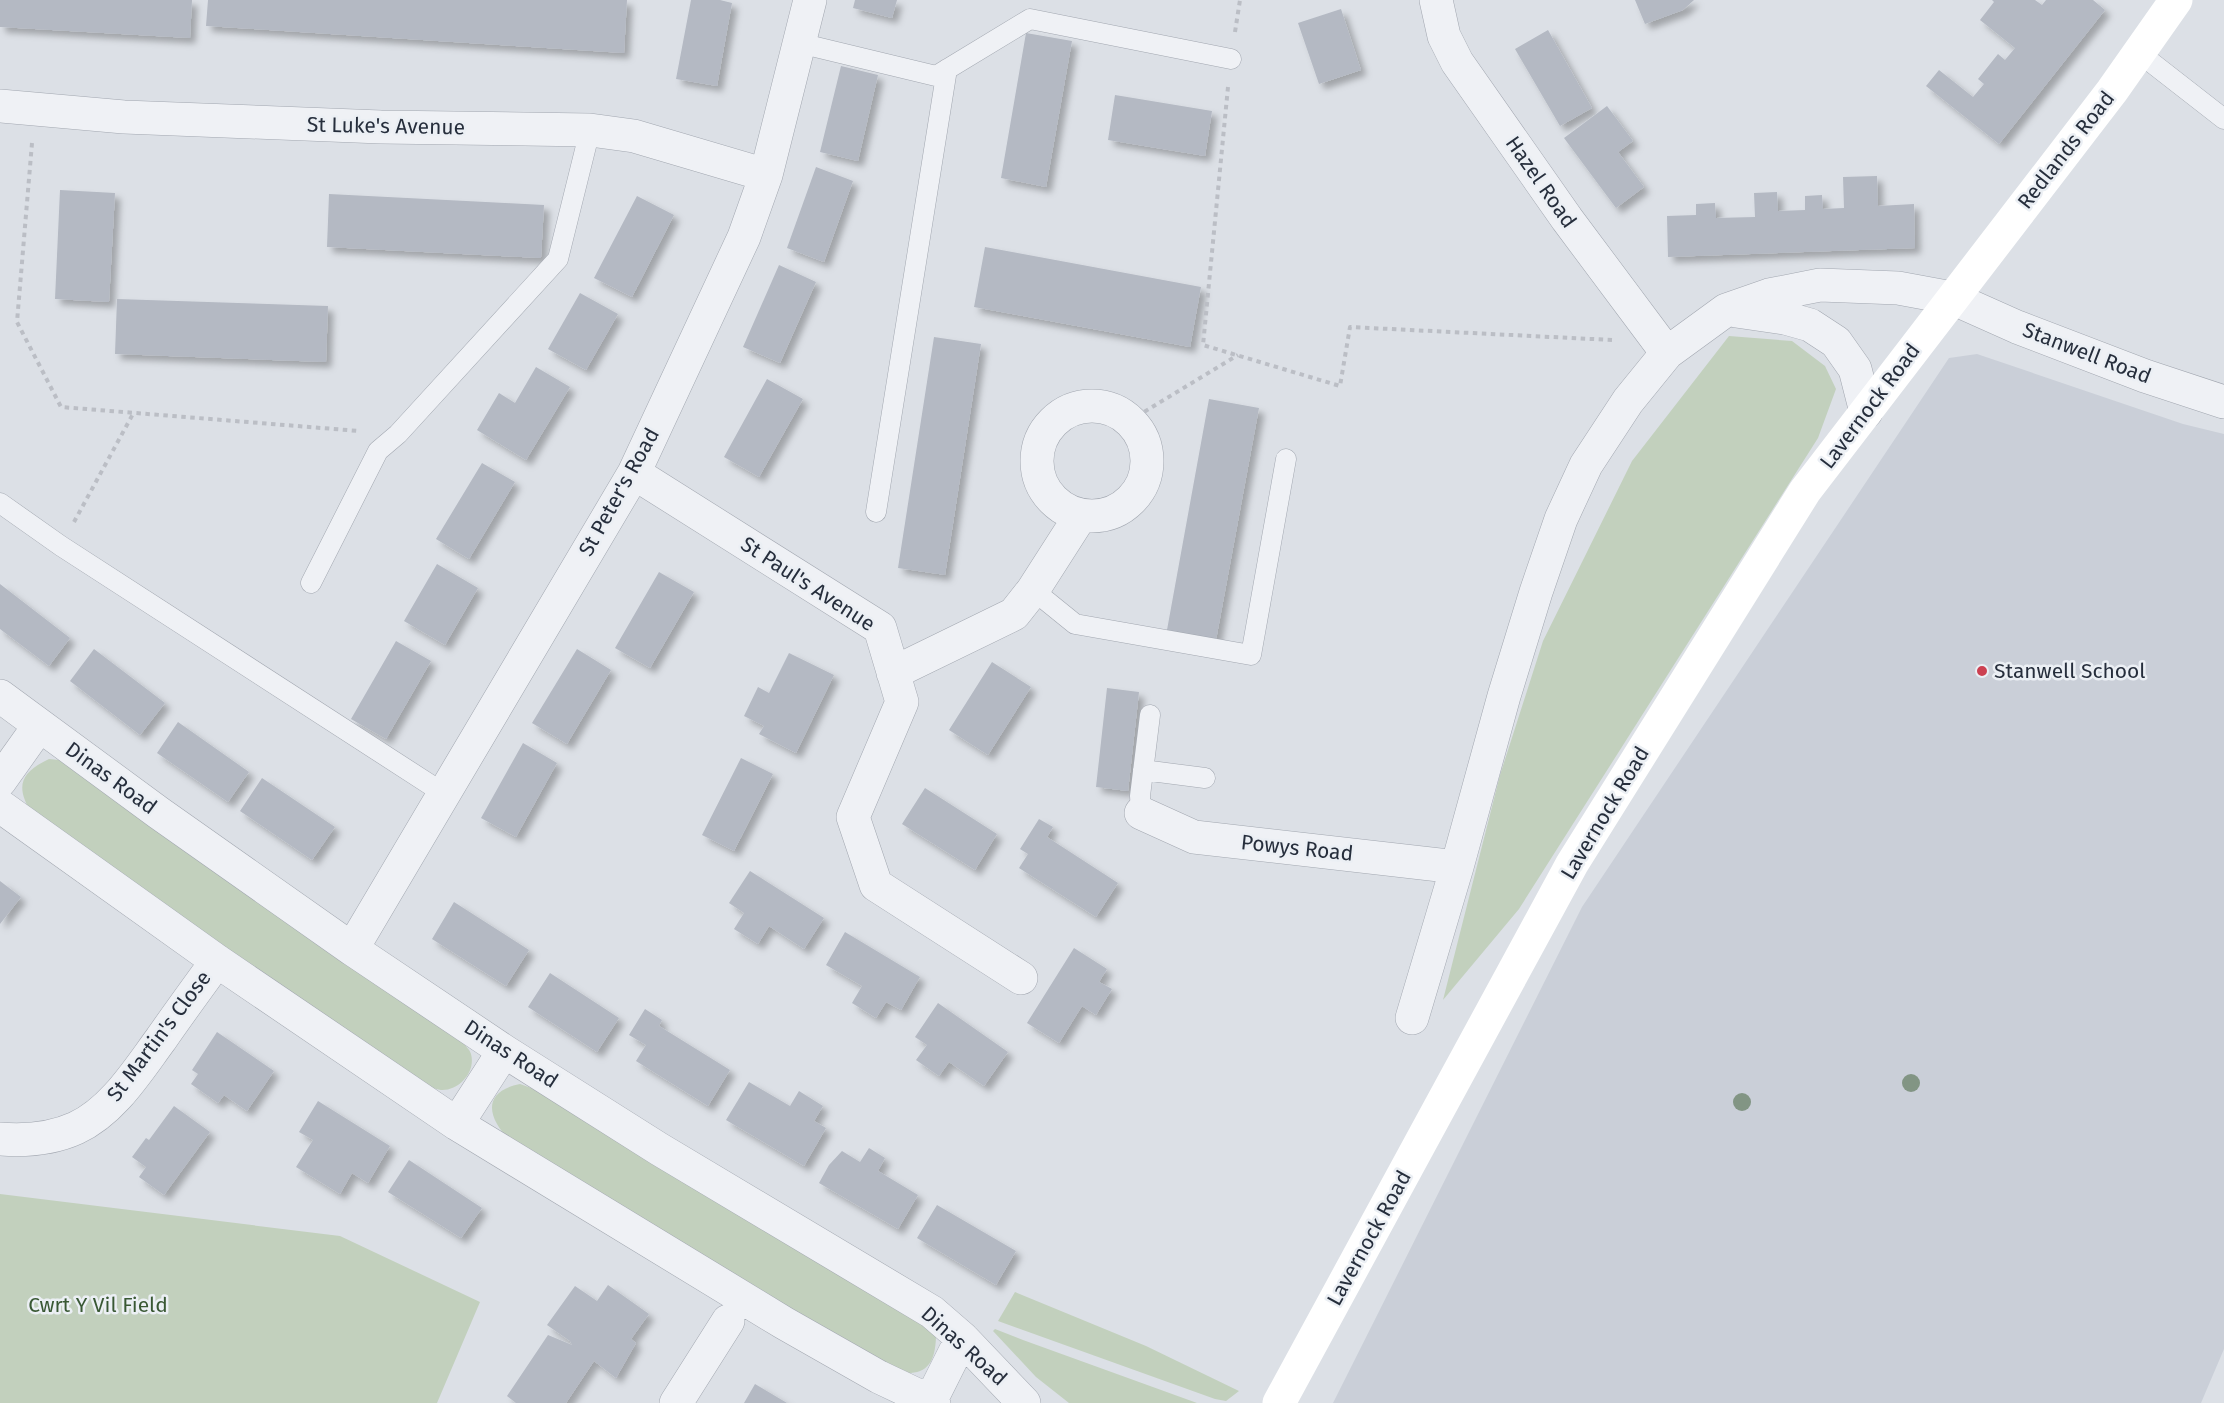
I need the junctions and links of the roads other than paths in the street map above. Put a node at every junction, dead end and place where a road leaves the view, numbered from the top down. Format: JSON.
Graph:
{"nodes":[{"id":1,"x":810,"y":0,"type":"edge"},
{"id":2,"x":1436,"y":0,"type":"edge"},
{"id":3,"x":2176,"y":0,"type":"edge"},
{"id":4,"x":799,"y":43,"type":"junction"},
{"id":5,"x":2138,"y":52,"type":"junction"},
{"id":6,"x":1231,"y":59,"type":"road end"},
{"id":7,"x":947,"y":69,"type":"junction"},
{"id":8,"x":0,"y":106,"type":"edge"},
{"id":9,"x":2224,"y":118,"type":"edge"},
{"id":10,"x":590,"y":130,"type":"junction"},
{"id":11,"x":766,"y":175,"type":"junction"},
{"id":12,"x":1952,"y":298,"type":"junction"},
{"id":13,"x":1726,"y":310,"type":"junction"},
{"id":14,"x":1662,"y":348,"type":"junction"},
{"id":15,"x":2224,"y":402,"type":"edge"},
{"id":16,"x":1866,"y":412,"type":"junction"},
{"id":17,"x":1286,"y":459,"type":"dead end"},
{"id":18,"x":634,"y":473,"type":"junction"},
{"id":19,"x":0,"y":503,"type":"edge"},
{"id":20,"x":876,"y":512,"type":"dead end"},
{"id":21,"x":1081,"y":515,"type":"junction"},
{"id":22,"x":311,"y":583,"type":"dead end"},
{"id":23,"x":1033,"y":590,"type":"junction"},
{"id":24,"x":893,"y":673,"type":"junction"},
{"id":25,"x":0,"y":696,"type":"edge"},
{"id":26,"x":1150,"y":715,"type":"dead end"},
{"id":27,"x":39,"y":726,"type":"junction"},
{"id":28,"x":1143,"y":770,"type":"junction"},
{"id":29,"x":1205,"y":778,"type":"dead end"},
{"id":30,"x":0,"y":781,"type":"edge"},
{"id":31,"x":443,"y":794,"type":"junction"},
{"id":32,"x":0,"y":806,"type":"edge"},
{"id":33,"x":1141,"y":813,"type":"joint"},
{"id":34,"x":1457,"y":867,"type":"junction"},
{"id":35,"x":352,"y":949,"type":"junction"},
{"id":36,"x":217,"y":961,"type":"junction"},
{"id":37,"x":1021,"y":978,"type":"dead end"},
{"id":38,"x":1412,"y":1018,"type":"dead end"},
{"id":39,"x":504,"y":1051,"type":"junction"},
{"id":40,"x":457,"y":1124,"type":"junction"},
{"id":41,"x":0,"y":1139,"type":"edge"},
{"id":42,"x":728,"y":1322,"type":"dead end"},
{"id":43,"x":962,"y":1338,"type":"junction"},
{"id":44,"x":932,"y":1402,"type":"edge"},
{"id":45,"x":676,"y":1403,"type":"edge"},
{"id":46,"x":1024,"y":1403,"type":"edge"},
{"id":47,"x":1279,"y":1403,"type":"edge"}],
"edges":[{"from":1,"to":4,"type":"street","name":"St Peter's Road"},
{"from":2,"to":14,"type":"street","name":"Hazel Road"},
{"from":3,"to":5,"type":"main road","name":"Redlands Road"},
{"from":4,"to":7,"type":"lane"},
{"from":4,"to":11,"type":"street","name":"St Peter's Road"},
{"from":5,"to":9,"type":"lane"},
{"from":5,"to":12,"type":"main road","name":"Redlands Road"},
{"from":6,"to":7,"type":"lane"},
{"from":7,"to":20,"type":"lane"},
{"from":8,"to":10,"type":"street","name":"St Luke's Avenue"},
{"from":10,"to":11,"type":"street","name":"St Luke's Avenue"},
{"from":10,"to":22,"type":"lane"},
{"from":11,"to":18,"type":"street","name":"St Peter's Road"},
{"from":12,"to":13,"type":"street"},
{"from":12,"to":15,"type":"street","name":"Stanwell Road"},
{"from":12,"to":16,"type":"main road","name":"Lavernock Road"},
{"from":13,"to":14,"type":"street"},
{"from":13,"to":16,"type":"street"},
{"from":14,"to":34,"type":"street"},
{"from":16,"to":47,"type":"main road","name":"Lavernock Road"},
{"from":17,"to":23,"type":"lane"},
{"from":18,"to":24,"type":"street","name":"St Paul's Avenue"},
{"from":18,"to":31,"type":"street","name":"St Peter's Road"},
{"from":19,"to":31,"type":"lane"},
{"from":21,"to":21,"type":"street"},
{"from":21,"to":23,"type":"street"},
{"from":23,"to":24,"type":"street"},
{"from":24,"to":37,"type":"street","name":"St Paul's Avenue"},
{"from":25,"to":27,"type":"street","name":"Dinas Road"},
{"from":26,"to":28,"type":"lane"},
{"from":27,"to":30,"type":"street"},
{"from":27,"to":35,"type":"street","name":"Dinas Road"},
{"from":28,"to":29,"type":"lane"},
{"from":28,"to":33,"type":"lane"},
{"from":31,"to":35,"type":"street","name":"St Peter's Road"},
{"from":32,"to":36,"type":"street"},
{"from":33,"to":34,"type":"street","name":"Powys Road"},
{"from":34,"to":38,"type":"street"},
{"from":35,"to":39,"type":"street","name":"Dinas Road"},
{"from":36,"to":40,"type":"street"},
{"from":36,"to":41,"type":"street","name":"St Martin's Close"},
{"from":39,"to":40,"type":"street"},
{"from":39,"to":43,"type":"street","name":"Dinas Road"},
{"from":40,"to":44,"type":"street"},
{"from":42,"to":45,"type":"street"},
{"from":43,"to":44,"type":"street"},
{"from":43,"to":46,"type":"street","name":"Dinas Road"}]}
